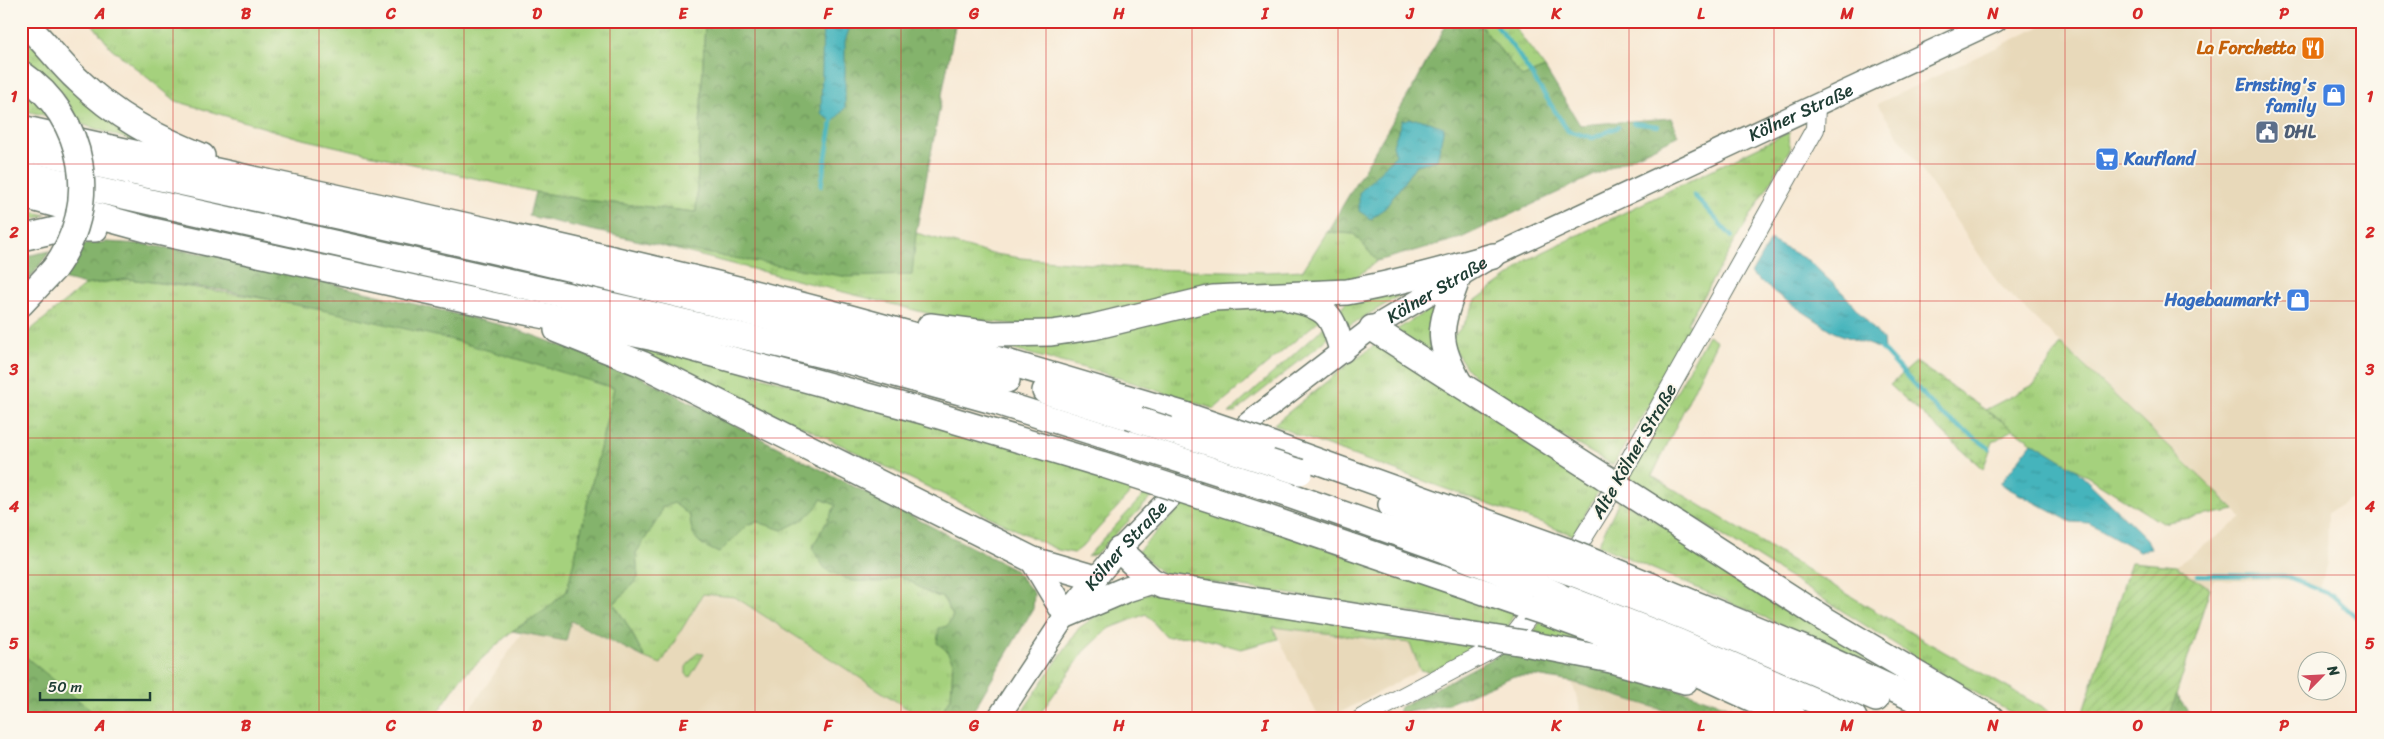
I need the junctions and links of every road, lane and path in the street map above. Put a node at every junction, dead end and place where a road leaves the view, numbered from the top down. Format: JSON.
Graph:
{"nodes":[{"id":1,"x":22,"y":21,"type":"edge"},
{"id":2,"x":41,"y":21,"type":"edge"},
{"id":3,"x":1996,"y":21,"type":"edge"},
{"id":4,"x":21,"y":73,"type":"edge"},
{"id":5,"x":76,"y":79,"type":"junction"},
{"id":6,"x":1816,"y":106,"type":"junction"},
{"id":7,"x":21,"y":128,"type":"edge"},
{"id":8,"x":21,"y":148,"type":"edge"},
{"id":9,"x":21,"y":173,"type":"edge"},
{"id":10,"x":241,"y":177,"type":"junction"},
{"id":11,"x":21,"y":190,"type":"edge"},
{"id":12,"x":21,"y":195,"type":"edge"},
{"id":13,"x":153,"y":231,"type":"junction"},
{"id":14,"x":21,"y":238,"type":"edge"},
{"id":15,"x":380,"y":255,"type":"junction"},
{"id":16,"x":1493,"y":256,"type":"junction"},
{"id":17,"x":1458,"y":277,"type":"junction"},
{"id":18,"x":1270,"y":295,"type":"junction"},
{"id":19,"x":21,"y":304,"type":"edge"},
{"id":20,"x":501,"y":308,"type":"junction"},
{"id":21,"x":830,"y":313,"type":"junction"},
{"id":22,"x":1372,"y":328,"type":"junction"},
{"id":23,"x":1342,"y":350,"type":"junction"},
{"id":24,"x":1460,"y":384,"type":"junction"},
{"id":25,"x":1119,"y":550,"type":"junction"},
{"id":26,"x":1033,"y":560,"type":"junction"},
{"id":27,"x":1570,"y":562,"type":"junction"},
{"id":28,"x":1095,"y":578,"type":"junction"},
{"id":29,"x":1152,"y":581,"type":"junction"},
{"id":30,"x":1544,"y":601,"type":"junction"},
{"id":31,"x":1066,"y":615,"type":"junction"},
{"id":32,"x":1757,"y":702,"type":"junction"},
{"id":33,"x":998,"y":718,"type":"edge"},
{"id":34,"x":1362,"y":718,"type":"edge"},
{"id":35,"x":1794,"y":718,"type":"edge"},
{"id":36,"x":1854,"y":718,"type":"edge"},
{"id":37,"x":1917,"y":718,"type":"edge"},
{"id":38,"x":1956,"y":718,"type":"edge"},
{"id":39,"x":1990,"y":718,"type":"edge"}],
"edges":[{"from":1,"to":5,"type":"highway"},
{"from":2,"to":5,"type":"highway"},
{"from":3,"to":6,"type":"main road","name":"Kölner Straße"},
{"from":4,"to":19,"type":"highway","bridge":true},
{"from":5,"to":10,"type":"highway"},
{"from":6,"to":16,"type":"main road","name":"Kölner Straße"},
{"from":6,"to":34,"type":"street","name":"Alte Kölner Straße"},
{"from":7,"to":10,"type":"highway"},
{"from":8,"to":27,"type":"highway","bridge":true},
{"from":9,"to":15,"type":"highway"},
{"from":10,"to":21,"type":"highway"},
{"from":11,"to":15,"type":"highway"},
{"from":12,"to":13,"type":"highway"},
{"from":13,"to":14,"type":"highway"},
{"from":13,"to":20,"type":"highway"},
{"from":15,"to":30,"type":"highway","bridge":true},
{"from":16,"to":17,"type":"main road","name":"Kölner Straße"},
{"from":16,"to":18,"type":"highway"},
{"from":17,"to":22,"type":"main road","name":"Kölner Straße"},
{"from":17,"to":24,"type":"highway"},
{"from":18,"to":21,"type":"highway"},
{"from":18,"to":23,"type":"highway"},
{"from":20,"to":26,"type":"highway"},
{"from":20,"to":30,"type":"highway","bridge":true},
{"from":21,"to":27,"type":"highway","bridge":true},
{"from":22,"to":23,"type":"main road","name":"Kölner Straße"},
{"from":22,"to":24,"type":"highway"},
{"from":23,"to":25,"type":"main road","name":"Kölner Straße"},
{"from":24,"to":39,"type":"highway","bridge":true},
{"from":25,"to":28,"type":"main road","name":"Kölner Straße"},
{"from":25,"to":29,"type":"highway"},
{"from":26,"to":28,"type":"highway"},
{"from":26,"to":31,"type":"highway"},
{"from":27,"to":37,"type":"highway"},
{"from":27,"to":38,"type":"highway"},
{"from":28,"to":31,"type":"main road","name":"Kölner Straße"},
{"from":29,"to":31,"type":"highway"},
{"from":29,"to":32,"type":"highway","bridge":true},
{"from":30,"to":32,"type":"highway"},
{"from":30,"to":36,"type":"highway"},
{"from":31,"to":33,"type":"main road","name":"Kölner Straße"},
{"from":32,"to":35,"type":"highway"}]}
